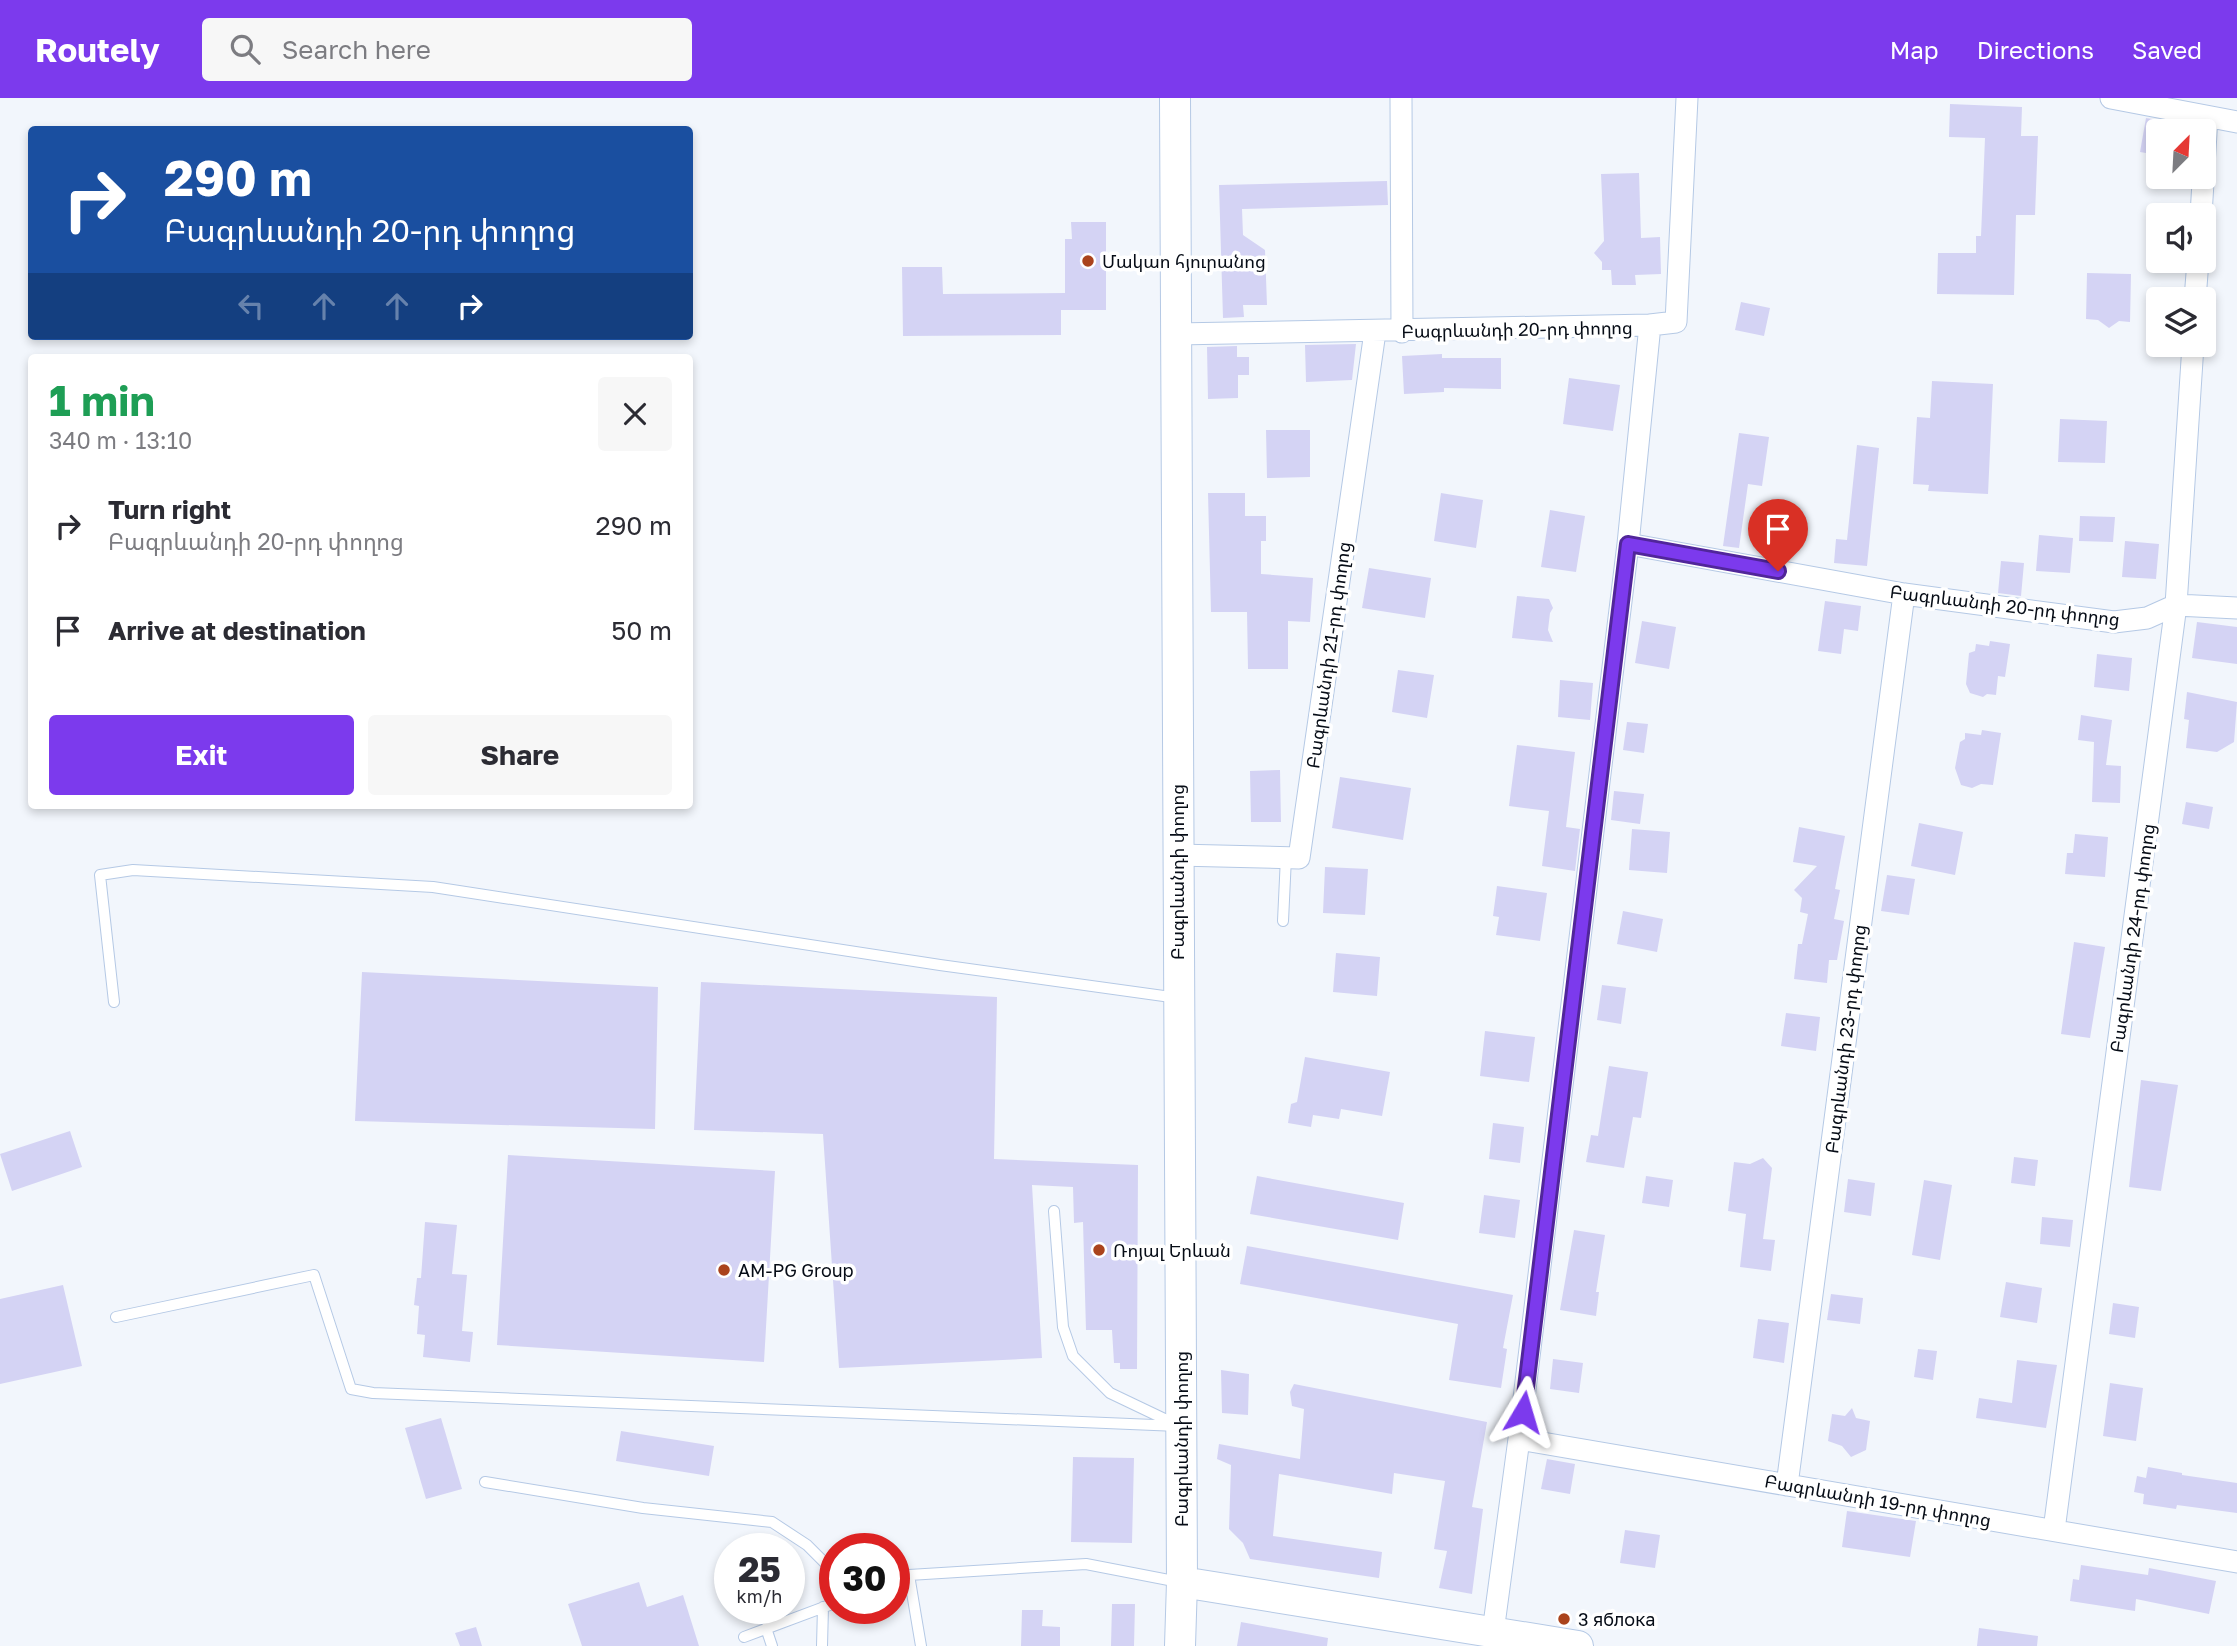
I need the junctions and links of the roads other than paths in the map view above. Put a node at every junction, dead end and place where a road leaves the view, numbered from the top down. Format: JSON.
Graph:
{"nodes":[{"id":1,"x":1175,"y":98,"type":"edge"},
{"id":2,"x":1401,"y":98,"type":"edge"},
{"id":3,"x":1687,"y":98,"type":"edge"},
{"id":4,"x":2111,"y":98,"type":"edge"},
{"id":5,"x":2207,"y":117,"type":"junction"},
{"id":6,"x":2237,"y":122,"type":"edge"},
{"id":7,"x":2202,"y":203,"type":"edge"},
{"id":8,"x":1650,"y":325,"type":"junction"},
{"id":9,"x":1402,"y":331,"type":"junction"},
{"id":10,"x":1375,"y":332,"type":"junction"},
{"id":11,"x":1176,"y":334,"type":"junction"},
{"id":12,"x":2192,"y":357,"type":"edge"},
{"id":13,"x":1628,"y":544,"type":"junction"},
{"id":14,"x":1904,"y":594,"type":"junction"},
{"id":15,"x":2176,"y":605,"type":"junction"},
{"id":16,"x":2237,"y":608,"type":"edge"},
{"id":17,"x":1177,"y":855,"type":"junction"},
{"id":18,"x":1286,"y":857,"type":"junction"},
{"id":19,"x":1283,"y":921,"type":"dead end"},
{"id":20,"x":1178,"y":998,"type":"junction"},
{"id":21,"x":114,"y":1002,"type":"dead end"},
{"id":22,"x":1054,"y":1211,"type":"dead end"},
{"id":23,"x":116,"y":1317,"type":"dead end"},
{"id":24,"x":1181,"y":1427,"type":"junction"},
{"id":25,"x":1520,"y":1439,"type":"junction"},
{"id":26,"x":485,"y":1482,"type":"dead end"},
{"id":27,"x":1787,"y":1485,"type":"junction"},
{"id":28,"x":2054,"y":1530,"type":"junction"},
{"id":29,"x":819,"y":1557,"type":"edge"},
{"id":30,"x":2237,"y":1562,"type":"edge"},
{"id":31,"x":910,"y":1576,"type":"edge"},
{"id":32,"x":910,"y":1582,"type":"edge"},
{"id":33,"x":1182,"y":1582,"type":"junction"},
{"id":34,"x":819,"y":1608,"type":"edge"},
{"id":35,"x":823,"y":1624,"type":"edge"},
{"id":36,"x":766,"y":1628,"type":"junction"},
{"id":37,"x":1493,"y":1632,"type":"junction"},
{"id":38,"x":744,"y":1637,"type":"dead end"},
{"id":39,"x":772,"y":1646,"type":"edge"},
{"id":40,"x":822,"y":1646,"type":"edge"},
{"id":41,"x":921,"y":1646,"type":"edge"},
{"id":42,"x":1180,"y":1646,"type":"edge"},
{"id":43,"x":1578,"y":1646,"type":"edge"}],
"edges":[{"from":1,"to":11,"type":"main road","name":"Բագրևանդի փողոց"},
{"from":2,"to":9,"type":"street"},
{"from":3,"to":8,"type":"street"},
{"from":4,"to":5,"type":"street"},
{"from":5,"to":6,"type":"street"},
{"from":5,"to":7,"type":"street"},
{"from":8,"to":9,"type":"street","name":"Բագրևանդի 20-րդ փողոց"},
{"from":8,"to":13,"type":"street","name":"Բագրևանդի 20-րդ փողոց"},
{"from":9,"to":10,"type":"street","name":"Բագրևանդի 20-րդ փողոց"},
{"from":10,"to":11,"type":"street","name":"Բագրևանդի 20-րդ փողոց"},
{"from":10,"to":18,"type":"street","name":"Բագրևանդի 21-րդ փողոց"},
{"from":11,"to":17,"type":"main road","name":"Բագրևանդի փողոց"},
{"from":12,"to":15,"type":"street","name":"Բագրևանդի 24-րդ փողոց"},
{"from":13,"to":14,"type":"street","name":"Բագրևանդի 20-րդ փողոց"},
{"from":13,"to":25,"type":"street"},
{"from":14,"to":15,"type":"street","name":"Բագրևանդի 20-րդ փողոց"},
{"from":14,"to":27,"type":"street","name":"Բագրևանդի 23-րդ փողոց"},
{"from":15,"to":16,"type":"street","name":"Բագրևանդի 20-րդ փողոց"},
{"from":15,"to":28,"type":"street","name":"Բագրևանդի 24-րդ փողոց"},
{"from":17,"to":18,"type":"street"},
{"from":17,"to":20,"type":"main road","name":"Բագրևանդի փողոց"},
{"from":18,"to":19,"type":"lane"},
{"from":20,"to":21,"type":"lane"},
{"from":20,"to":24,"type":"main road","name":"Բագրևանդի փողոց"},
{"from":22,"to":24,"type":"lane"},
{"from":23,"to":24,"type":"lane"},
{"from":24,"to":33,"type":"main road","name":"Բագրևանդի փողոց"},
{"from":25,"to":27,"type":"street","name":"Բագրևանդի 19-րդ փողոց"},
{"from":25,"to":37,"type":"street"},
{"from":26,"to":29,"type":"lane"},
{"from":27,"to":28,"type":"street","name":"Բագրևանդի 19-րդ փողոց"},
{"from":28,"to":30,"type":"street","name":"Բագրևանդի 19-րդ փողոց"},
{"from":31,"to":33,"type":"lane"},
{"from":32,"to":41,"type":"lane"},
{"from":33,"to":37,"type":"main road"},
{"from":33,"to":42,"type":"main road","name":"Բագրևանդի փողոց"},
{"from":34,"to":36,"type":"lane"},
{"from":35,"to":40,"type":"lane"},
{"from":36,"to":38,"type":"lane"},
{"from":36,"to":39,"type":"lane"},
{"from":37,"to":43,"type":"main road"}]}
